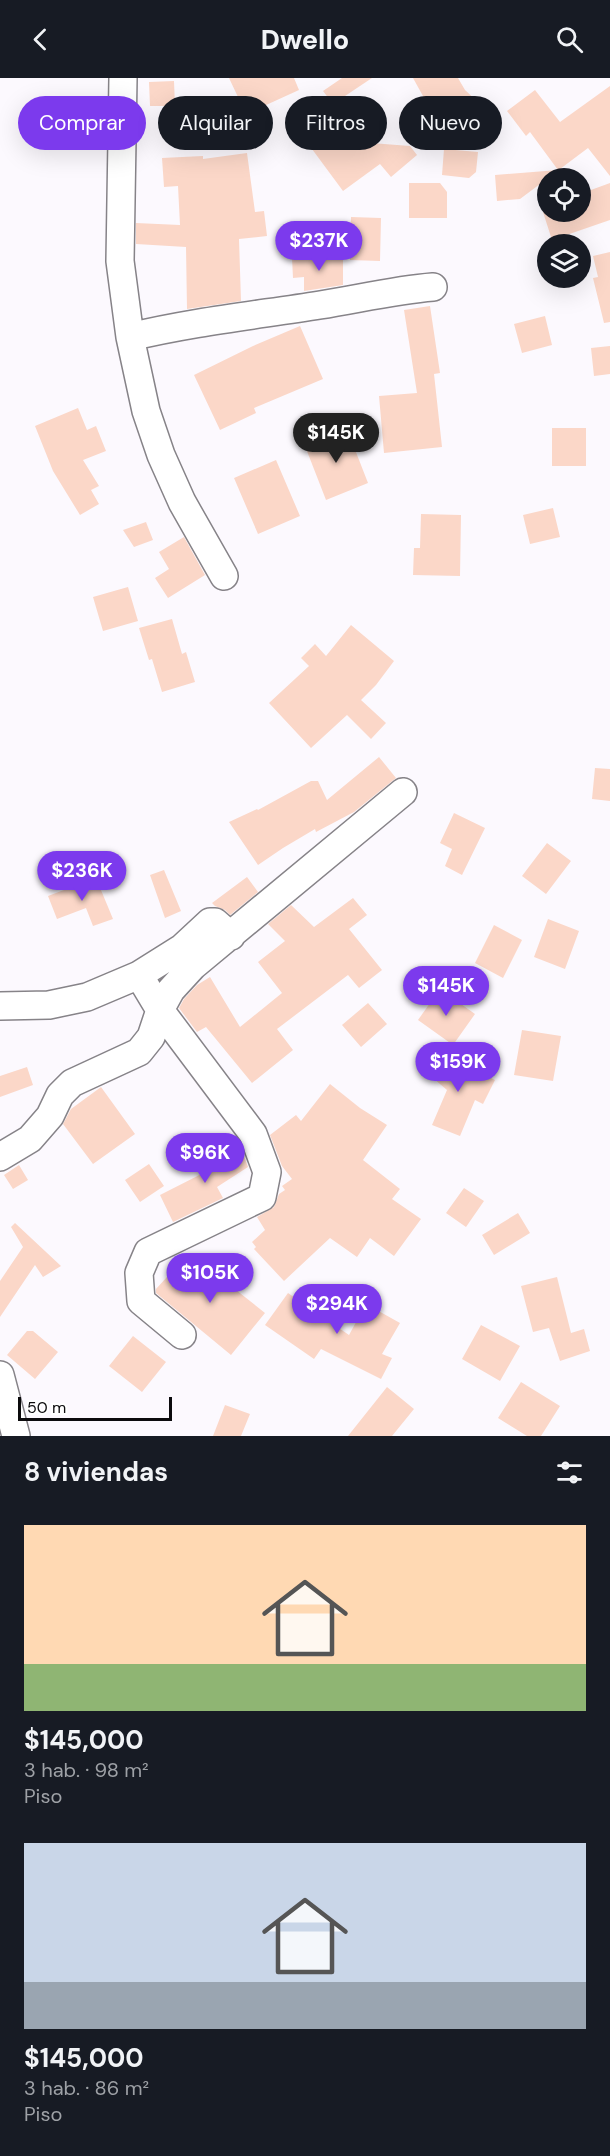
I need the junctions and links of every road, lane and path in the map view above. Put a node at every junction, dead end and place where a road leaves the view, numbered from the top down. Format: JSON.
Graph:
{"nodes":[{"id":1,"x":123,"y":78,"type":"edge"},
{"id":2,"x":433,"y":287,"type":"dead end"},
{"id":3,"x":130,"y":337,"type":"junction"},
{"id":4,"x":224,"y":576,"type":"dead end"},
{"id":5,"x":403,"y":792,"type":"dead end"},
{"id":6,"x":231,"y":936,"type":"junction"},
{"id":7,"x":140,"y":975,"type":"junction"},
{"id":8,"x":0,"y":1006,"type":"edge"},
{"id":9,"x":160,"y":1010,"type":"junction"},
{"id":10,"x":0,"y":1157,"type":"edge"},
{"id":11,"x":182,"y":1335,"type":"dead end"},
{"id":12,"x":0,"y":1375,"type":"edge"},
{"id":13,"x":16,"y":1436,"type":"edge"}],
"edges":[{"from":1,"to":3,"type":"street"},
{"from":2,"to":3,"type":"street"},
{"from":3,"to":4,"type":"street"},
{"from":5,"to":6,"type":"street"},
{"from":6,"to":7,"type":"street"},
{"from":6,"to":9,"type":"street"},
{"from":7,"to":8,"type":"street"},
{"from":7,"to":9,"type":"street"},
{"from":9,"to":10,"type":"street"},
{"from":9,"to":11,"type":"street"},
{"from":12,"to":13,"type":"street"}]}
